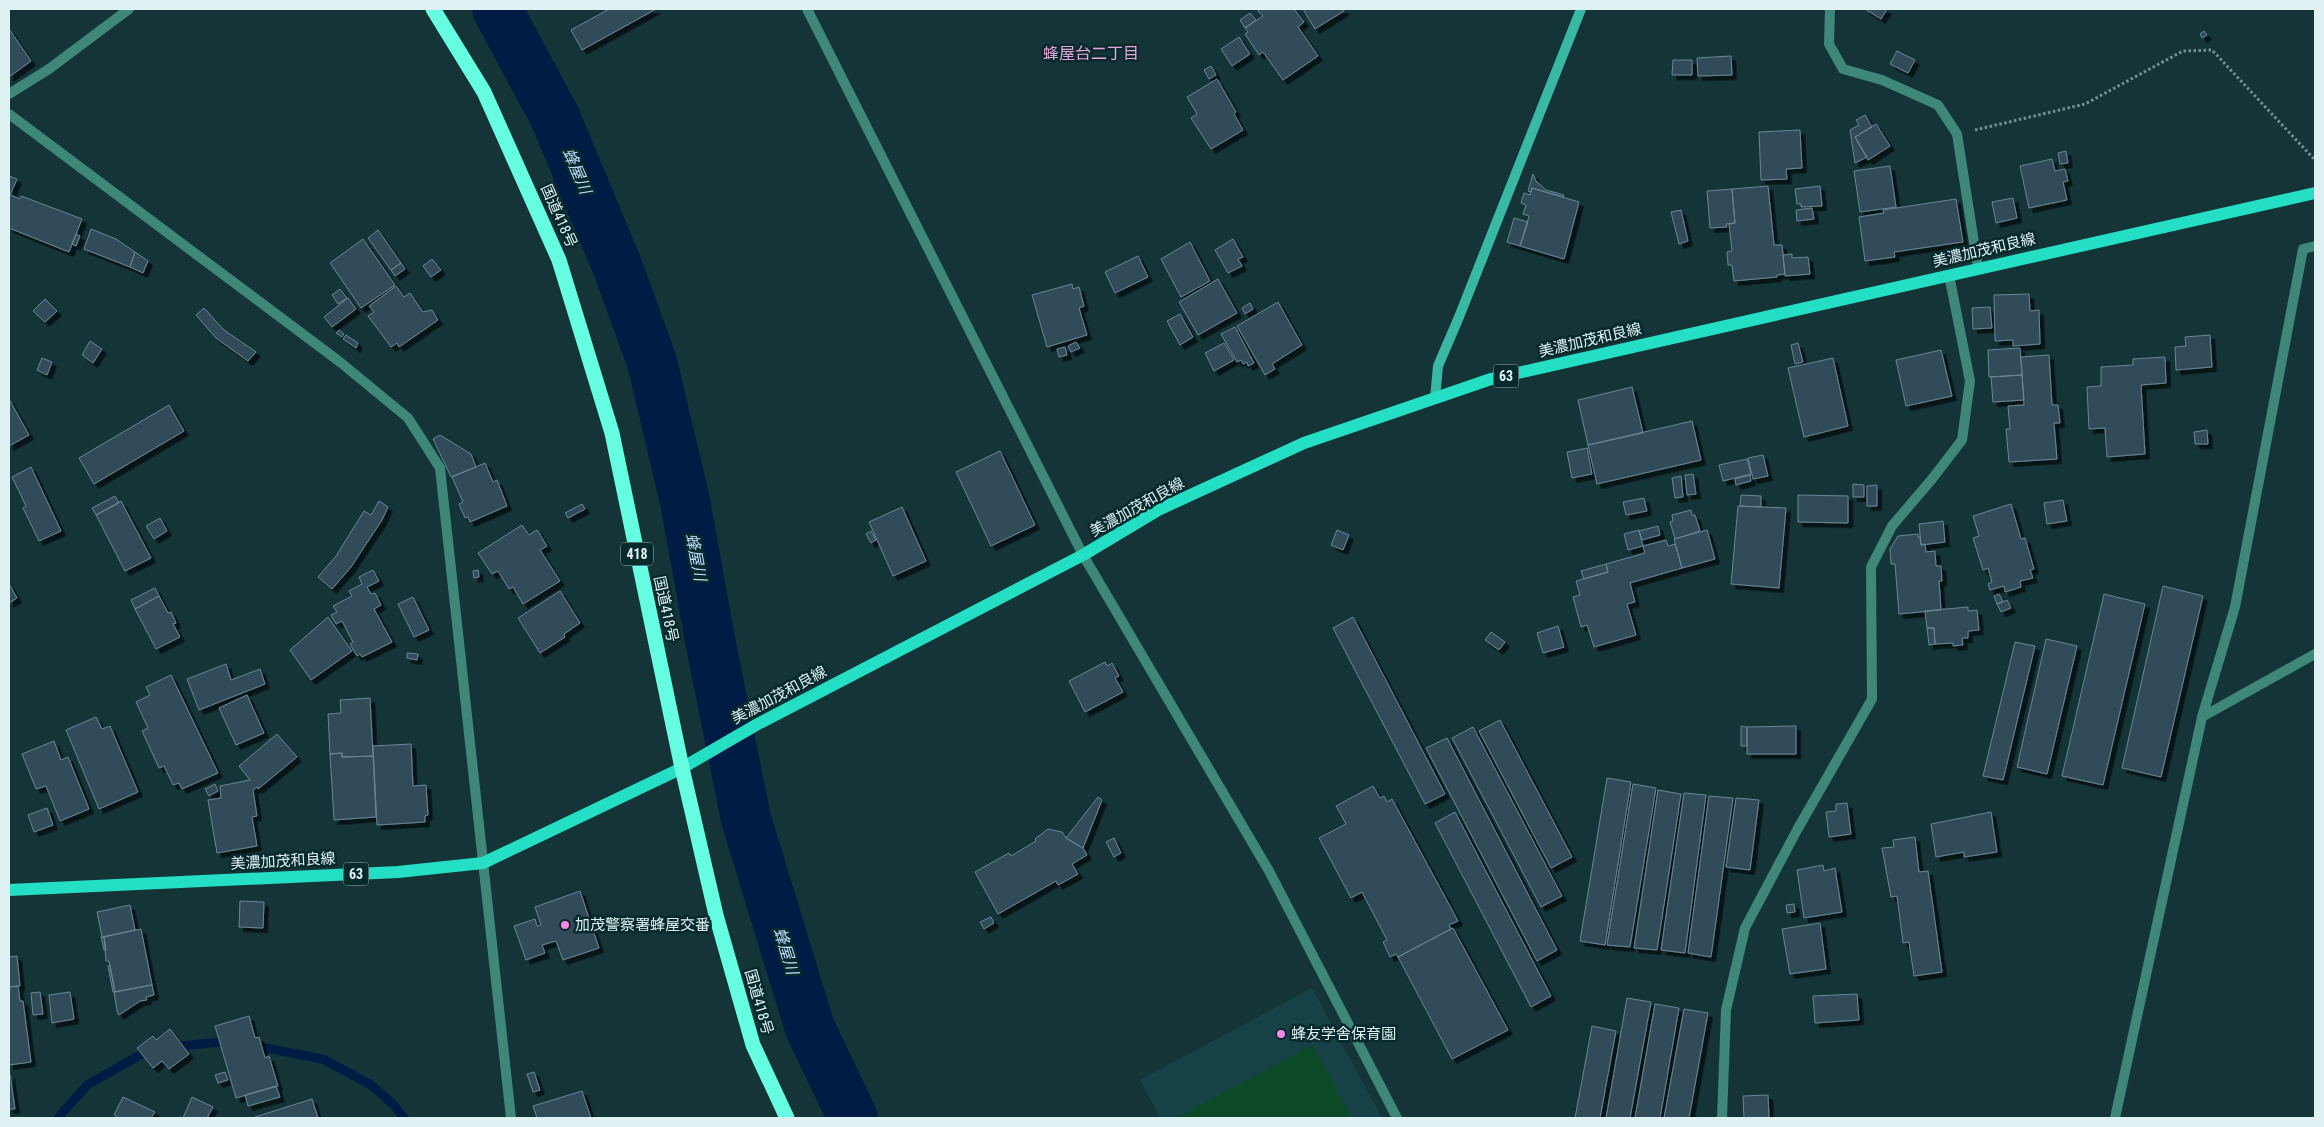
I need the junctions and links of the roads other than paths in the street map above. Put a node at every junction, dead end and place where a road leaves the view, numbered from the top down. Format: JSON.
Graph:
{"nodes":[{"id":1,"x":129,"y":9,"type":"edge"},
{"id":2,"x":433,"y":9,"type":"edge"},
{"id":3,"x":807,"y":9,"type":"edge"},
{"id":4,"x":1581,"y":9,"type":"edge"},
{"id":5,"x":1830,"y":9,"type":"edge"},
{"id":6,"x":9,"y":94,"type":"edge"},
{"id":7,"x":9,"y":114,"type":"edge"},
{"id":8,"x":2315,"y":193,"type":"edge"},
{"id":9,"x":2315,"y":246,"type":"edge"},
{"id":10,"x":1978,"y":268,"type":"junction"},
{"id":11,"x":1949,"y":275,"type":"junction"},
{"id":12,"x":1435,"y":398,"type":"junction"},
{"id":13,"x":1083,"y":555,"type":"junction"},
{"id":14,"x":2315,"y":654,"type":"edge"},
{"id":15,"x":2202,"y":717,"type":"junction"},
{"id":16,"x":682,"y":768,"type":"junction"},
{"id":17,"x":483,"y":863,"type":"junction"},
{"id":18,"x":9,"y":890,"type":"edge"},
{"id":19,"x":511,"y":1118,"type":"edge"},
{"id":20,"x":787,"y":1118,"type":"edge"},
{"id":21,"x":1397,"y":1118,"type":"edge"},
{"id":22,"x":1722,"y":1118,"type":"edge"},
{"id":23,"x":2115,"y":1118,"type":"edge"}],
"edges":[{"from":1,"to":6,"type":"street"},
{"from":2,"to":16,"type":"highway","name":"国道418号","number":"418"},
{"from":3,"to":13,"type":"street"},
{"from":4,"to":12,"type":"street"},
{"from":5,"to":10,"type":"street"},
{"from":7,"to":17,"type":"street"},
{"from":8,"to":10,"type":"main road","name":"美濃加茂和良線","number":"63"},
{"from":9,"to":15,"type":"street"},
{"from":10,"to":11,"type":"main road","name":"美濃加茂和良線","number":"63"},
{"from":11,"to":12,"type":"main road","name":"美濃加茂和良線","number":"63"},
{"from":11,"to":22,"type":"street"},
{"from":12,"to":13,"type":"main road","name":"美濃加茂和良線","number":"63"},
{"from":13,"to":16,"type":"main road","name":"美濃加茂和良線","number":"63"},
{"from":13,"to":21,"type":"street"},
{"from":14,"to":15,"type":"street"},
{"from":15,"to":23,"type":"street"},
{"from":16,"to":17,"type":"main road","name":"美濃加茂和良線","number":"63"},
{"from":16,"to":20,"type":"highway","name":"国道418号","number":"418"},
{"from":17,"to":18,"type":"main road","name":"美濃加茂和良線","number":"63"},
{"from":17,"to":19,"type":"street"}]}
